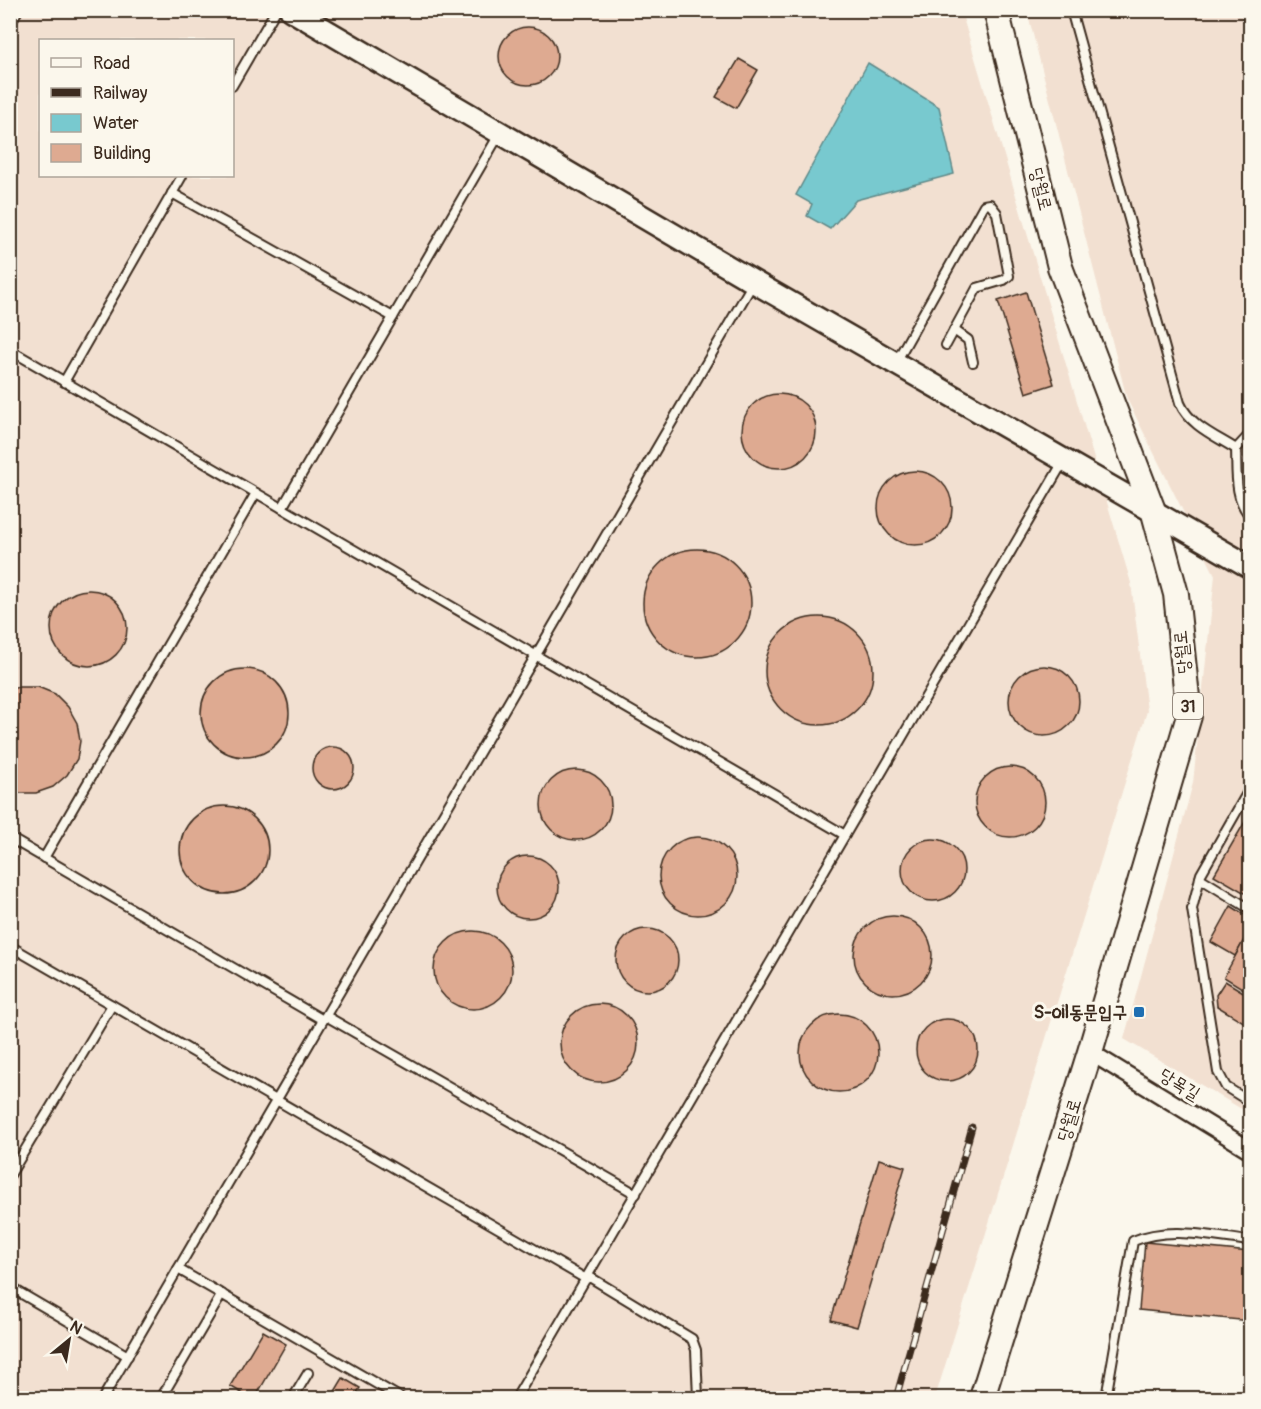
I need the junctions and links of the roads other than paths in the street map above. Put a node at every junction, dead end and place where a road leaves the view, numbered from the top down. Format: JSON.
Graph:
{"nodes":[{"id":1,"x":18,"y":10,"type":"edge"},
{"id":2,"x":276,"y":10,"type":"edge"},
{"id":3,"x":291,"y":10,"type":"edge"},
{"id":4,"x":996,"y":10,"type":"edge"},
{"id":5,"x":1071,"y":10,"type":"edge"},
{"id":6,"x":10,"y":24,"type":"edge"},
{"id":7,"x":234,"y":84,"type":"edge"},
{"id":8,"x":500,"y":133,"type":"junction"},
{"id":9,"x":181,"y":177,"type":"edge"},
{"id":10,"x":172,"y":193,"type":"junction"},
{"id":11,"x":754,"y":282,"type":"junction"},
{"id":12,"x":393,"y":317,"type":"junction"},
{"id":13,"x":954,"y":330,"type":"junction"},
{"id":14,"x":946,"y":345,"type":"dead end"},
{"id":15,"x":10,"y":350,"type":"edge"},
{"id":16,"x":974,"y":362,"type":"dead end"},
{"id":17,"x":896,"y":363,"type":"junction"},
{"id":18,"x":64,"y":382,"type":"junction"},
{"id":19,"x":1251,"y":434,"type":"edge"},
{"id":20,"x":1236,"y":449,"type":"junction"},
{"id":21,"x":1064,"y":460,"type":"junction"},
{"id":22,"x":256,"y":493,"type":"junction"},
{"id":23,"x":282,"y":508,"type":"junction"},
{"id":24,"x":1154,"y":513,"type":"junction"},
{"id":25,"x":1251,"y":516,"type":"edge"},
{"id":26,"x":1251,"y":567,"type":"edge"},
{"id":27,"x":537,"y":656,"type":"junction"},
{"id":28,"x":1251,"y":788,"type":"edge"},
{"id":29,"x":845,"y":835,"type":"junction"},
{"id":30,"x":10,"y":838,"type":"edge"},
{"id":31,"x":44,"y":858,"type":"junction"},
{"id":32,"x":1200,"y":878,"type":"junction"},
{"id":33,"x":1251,"y":909,"type":"edge"},
{"id":34,"x":10,"y":946,"type":"edge"},
{"id":35,"x":112,"y":1005,"type":"junction"},
{"id":36,"x":325,"y":1018,"type":"junction"},
{"id":37,"x":1090,"y":1052,"type":"junction"},
{"id":38,"x":277,"y":1100,"type":"junction"},
{"id":39,"x":1251,"y":1102,"type":"edge"},
{"id":40,"x":1251,"y":1149,"type":"edge"},
{"id":41,"x":10,"y":1175,"type":"edge"},
{"id":42,"x":636,"y":1194,"type":"junction"},
{"id":43,"x":1251,"y":1241,"type":"edge"},
{"id":44,"x":178,"y":1269,"type":"junction"},
{"id":45,"x":587,"y":1277,"type":"junction"},
{"id":46,"x":10,"y":1287,"type":"edge"},
{"id":47,"x":222,"y":1294,"type":"junction"},
{"id":48,"x":128,"y":1356,"type":"junction"},
{"id":49,"x":308,"y":1373,"type":"dead end"},
{"id":50,"x":104,"y":1398,"type":"edge"},
{"id":51,"x":161,"y":1398,"type":"edge"},
{"id":52,"x":293,"y":1398,"type":"edge"},
{"id":53,"x":401,"y":1398,"type":"edge"},
{"id":54,"x":516,"y":1398,"type":"edge"},
{"id":55,"x":698,"y":1398,"type":"edge"},
{"id":56,"x":982,"y":1398,"type":"edge"},
{"id":57,"x":1106,"y":1398,"type":"edge"}],
"edges":[{"from":1,"to":6,"type":"lane"},
{"from":2,"to":7,"type":"lane"},
{"from":3,"to":8,"type":"main road"},
{"from":4,"to":24,"type":"main road","name":"당월로","number":"31"},
{"from":5,"to":20,"type":"lane"},
{"from":8,"to":11,"type":"main road"},
{"from":8,"to":12,"type":"lane"},
{"from":9,"to":10,"type":"lane"},
{"from":10,"to":12,"type":"lane"},
{"from":10,"to":18,"type":"lane"},
{"from":11,"to":17,"type":"main road"},
{"from":11,"to":27,"type":"lane"},
{"from":12,"to":23,"type":"lane"},
{"from":13,"to":14,"type":"lane"},
{"from":13,"to":16,"type":"lane"},
{"from":13,"to":17,"type":"lane"},
{"from":15,"to":18,"type":"lane"},
{"from":17,"to":21,"type":"main road"},
{"from":18,"to":22,"type":"lane"},
{"from":19,"to":20,"type":"lane"},
{"from":20,"to":25,"type":"lane"},
{"from":21,"to":24,"type":"main road"},
{"from":21,"to":29,"type":"lane"},
{"from":22,"to":23,"type":"lane"},
{"from":22,"to":31,"type":"lane"},
{"from":23,"to":27,"type":"lane"},
{"from":24,"to":26,"type":"main road"},
{"from":24,"to":37,"type":"main road","name":"당월로","number":"31"},
{"from":27,"to":29,"type":"lane"},
{"from":27,"to":36,"type":"lane"},
{"from":28,"to":32,"type":"lane"},
{"from":29,"to":42,"type":"lane"},
{"from":30,"to":31,"type":"lane"},
{"from":31,"to":36,"type":"lane"},
{"from":32,"to":33,"type":"lane"},
{"from":32,"to":39,"type":"lane"},
{"from":34,"to":35,"type":"lane"},
{"from":35,"to":38,"type":"lane"},
{"from":35,"to":41,"type":"lane"},
{"from":36,"to":38,"type":"lane"},
{"from":36,"to":42,"type":"lane"},
{"from":37,"to":40,"type":"street","name":"당목길"},
{"from":37,"to":56,"type":"main road","name":"당월로","number":"31"},
{"from":38,"to":44,"type":"lane"},
{"from":38,"to":45,"type":"lane"},
{"from":42,"to":45,"type":"lane"},
{"from":43,"to":57,"type":"lane"},
{"from":44,"to":47,"type":"lane"},
{"from":44,"to":48,"type":"lane"},
{"from":45,"to":54,"type":"lane"},
{"from":45,"to":55,"type":"lane"},
{"from":46,"to":48,"type":"lane"},
{"from":47,"to":51,"type":"lane"},
{"from":47,"to":53,"type":"lane"},
{"from":48,"to":50,"type":"lane"},
{"from":49,"to":52,"type":"lane"}]}
